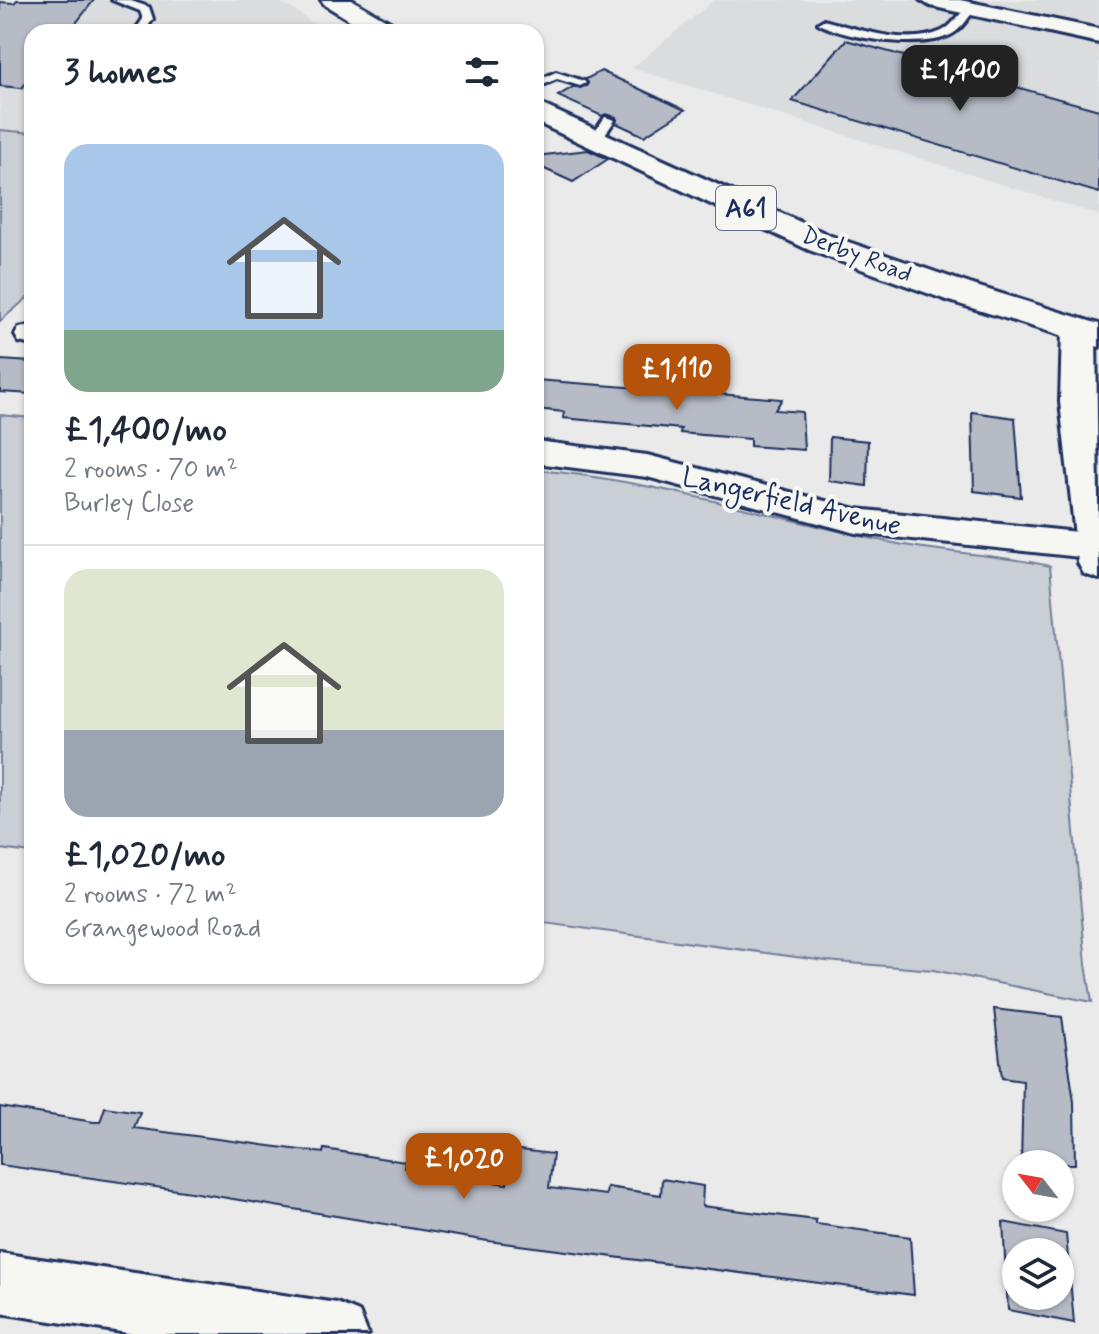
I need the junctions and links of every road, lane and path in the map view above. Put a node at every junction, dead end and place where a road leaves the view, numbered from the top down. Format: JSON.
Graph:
{"nodes":[{"id":1,"x":117,"y":0,"type":"edge"},
{"id":2,"x":334,"y":0,"type":"edge"},
{"id":3,"x":930,"y":0,"type":"edge"},
{"id":4,"x":970,"y":9,"type":"junction"},
{"id":5,"x":823,"y":23,"type":"dead end"},
{"id":6,"x":145,"y":24,"type":"edge"},
{"id":7,"x":374,"y":24,"type":"edge"},
{"id":8,"x":1099,"y":36,"type":"edge"},
{"id":9,"x":544,"y":81,"type":"edge"},
{"id":10,"x":580,"y":83,"type":"dead end"},
{"id":11,"x":544,"y":113,"type":"edge"},
{"id":12,"x":1089,"y":333,"type":"edge"},
{"id":13,"x":544,"y":453,"type":"edge"},
{"id":14,"x":1098,"y":555,"type":"edge"},
{"id":15,"x":0,"y":1283,"type":"edge"},
{"id":16,"x":337,"y":1334,"type":"edge"}],
"edges":[{"from":1,"to":6,"type":"lane"},
{"from":2,"to":7,"type":"main road"},
{"from":3,"to":4,"type":"street"},
{"from":4,"to":5,"type":"lane"},
{"from":4,"to":8,"type":"street"},
{"from":9,"to":10,"type":"lane"},
{"from":11,"to":12,"type":"main road","name":"Derby Road","number":"A61"},
{"from":12,"to":14,"type":"main road"},
{"from":13,"to":14,"type":"street","name":"Langerfield Avenue"},
{"from":15,"to":16,"type":"main road"}]}
